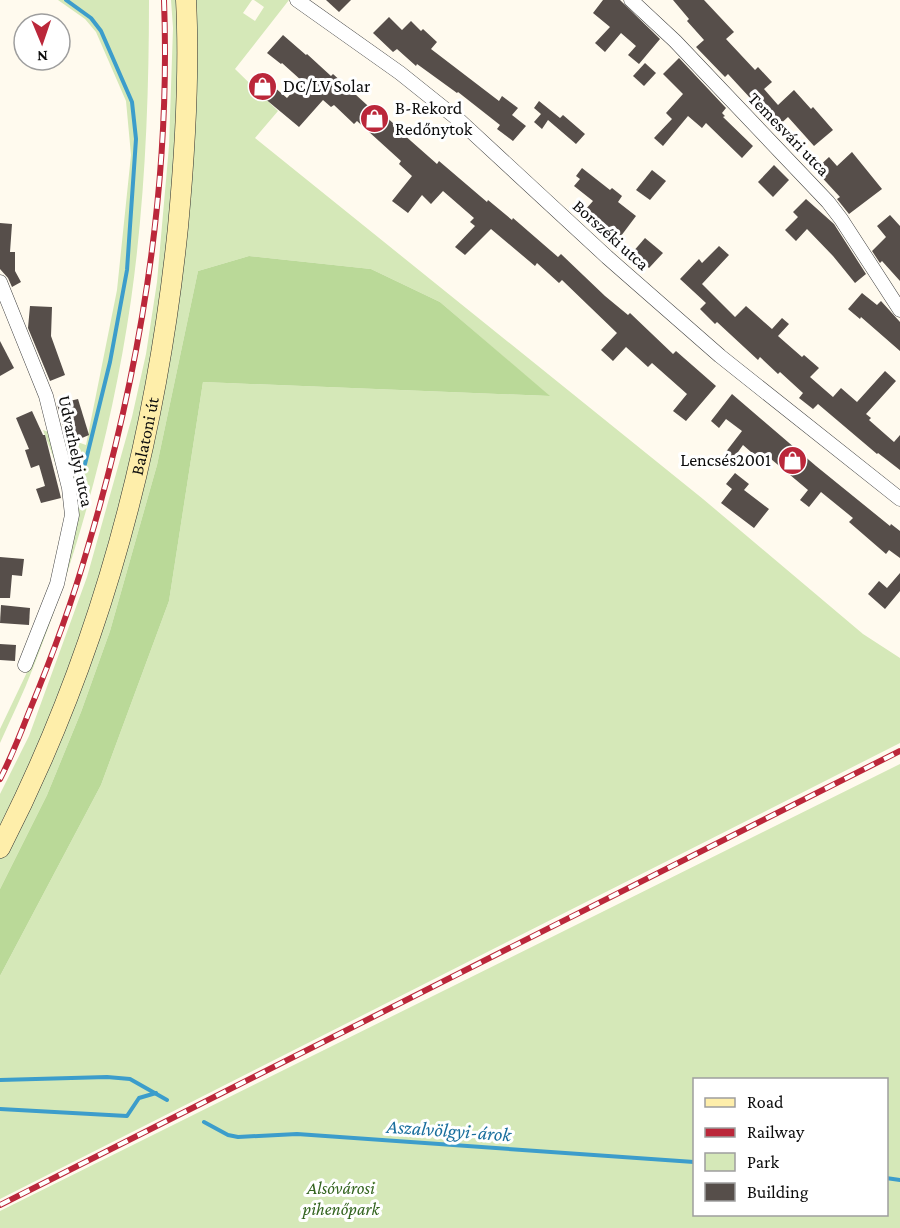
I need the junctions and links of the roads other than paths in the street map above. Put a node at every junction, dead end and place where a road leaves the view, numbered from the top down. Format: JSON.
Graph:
{"nodes":[{"id":1,"x":186,"y":0,"type":"edge"},
{"id":2,"x":297,"y":0,"type":"edge"},
{"id":3,"x":631,"y":0,"type":"edge"},
{"id":4,"x":0,"y":282,"type":"edge"},
{"id":5,"x":900,"y":310,"type":"edge"},
{"id":6,"x":900,"y":499,"type":"edge"},
{"id":7,"x":25,"y":665,"type":"dead end"},
{"id":8,"x":0,"y":848,"type":"edge"}],
"edges":[{"from":1,"to":8,"type":"main road","name":"Balatoni út"},
{"from":2,"to":6,"type":"street","name":"Borszéki utca"},
{"from":3,"to":5,"type":"street","name":"Temesvári utca"},
{"from":4,"to":7,"type":"street","name":"Udvarhelyi utca"}]}
